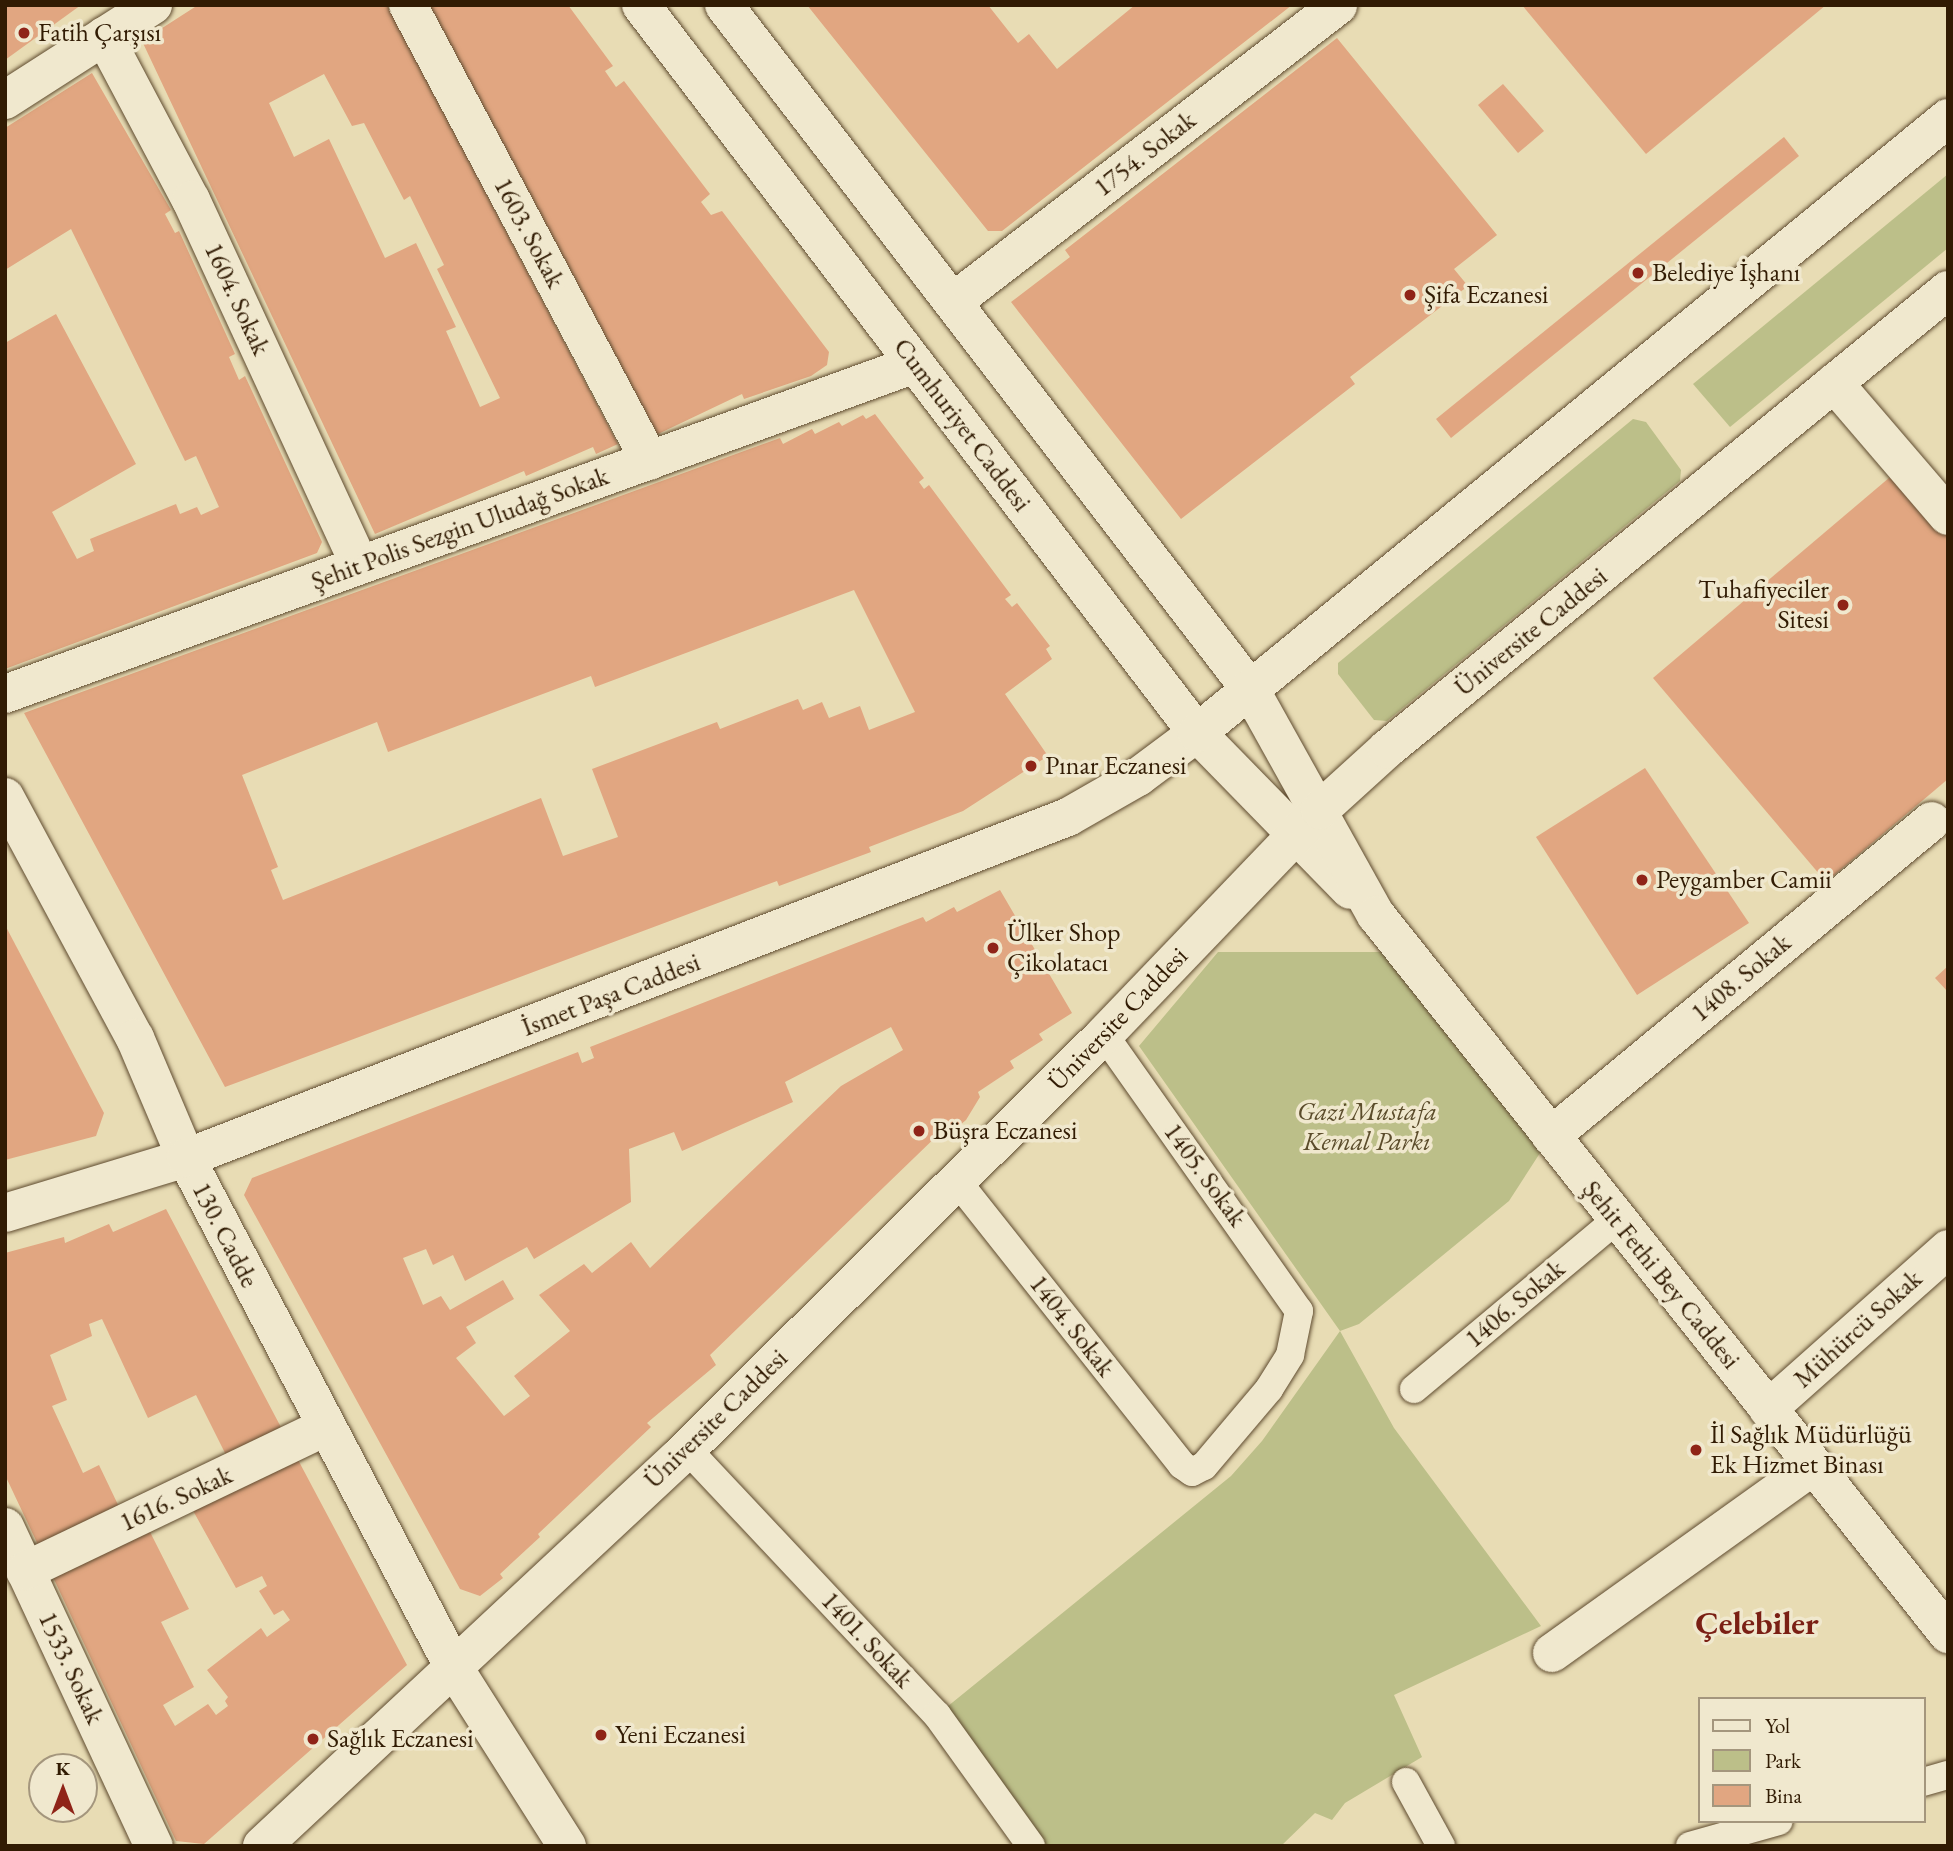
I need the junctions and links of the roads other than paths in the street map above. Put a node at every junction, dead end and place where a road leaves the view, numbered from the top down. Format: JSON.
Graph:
{"nodes":[{"id":1,"x":153,"y":5,"type":"edge"},
{"id":2,"x":408,"y":5,"type":"edge"},
{"id":3,"x":641,"y":5,"type":"edge"},
{"id":4,"x":724,"y":5,"type":"edge"},
{"id":5,"x":1338,"y":5,"type":"edge"},
{"id":6,"x":104,"y":36,"type":"junction"},
{"id":7,"x":5,"y":100,"type":"edge"},
{"id":8,"x":1948,"y":118,"type":"edge"},
{"id":9,"x":1948,"y":290,"type":"edge"},
{"id":10,"x":953,"y":302,"type":"junction"},
{"id":11,"x":915,"y":364,"type":"junction"},
{"id":12,"x":1834,"y":383,"type":"junction"},
{"id":13,"x":650,"y":461,"type":"junction"},
{"id":14,"x":1948,"y":516,"type":"edge"},
{"id":15,"x":360,"y":565,"type":"junction"},
{"id":16,"x":1250,"y":689,"type":"junction"},
{"id":17,"x":5,"y":694,"type":"edge"},
{"id":18,"x":1198,"y":733,"type":"junction"},
{"id":19,"x":5,"y":797,"type":"edge"},
{"id":20,"x":1932,"y":821,"type":"dead end"},
{"id":21,"x":1307,"y":823,"type":"junction"},
{"id":22,"x":1104,"y":1035,"type":"junction"},
{"id":23,"x":1551,"y":1136,"type":"junction"},
{"id":24,"x":186,"y":1158,"type":"junction"},
{"id":25,"x":957,"y":1181,"type":"junction"},
{"id":26,"x":5,"y":1213,"type":"edge"},
{"id":27,"x":1617,"y":1219,"type":"junction"},
{"id":28,"x":1948,"y":1249,"type":"edge"},
{"id":29,"x":1414,"y":1389,"type":"dead end"},
{"id":30,"x":1768,"y":1409,"type":"junction"},
{"id":31,"x":326,"y":1427,"type":"junction"},
{"id":32,"x":687,"y":1449,"type":"junction"},
{"id":33,"x":1813,"y":1466,"type":"junction"},
{"id":34,"x":1187,"y":1470,"type":"joint"},
{"id":35,"x":5,"y":1527,"type":"edge"},
{"id":36,"x":15,"y":1575,"type":"edge"},
{"id":37,"x":1948,"y":1634,"type":"edge"},
{"id":38,"x":1552,"y":1653,"type":"dead end"},
{"id":39,"x":454,"y":1668,"type":"junction"},
{"id":40,"x":1948,"y":1775,"type":"edge"},
{"id":41,"x":1925,"y":1781,"type":"edge"},
{"id":42,"x":1406,"y":1782,"type":"dead end"},
{"id":43,"x":1772,"y":1823,"type":"edge"},
{"id":44,"x":154,"y":1846,"type":"edge"},
{"id":45,"x":262,"y":1846,"type":"edge"},
{"id":46,"x":566,"y":1846,"type":"edge"},
{"id":47,"x":1031,"y":1846,"type":"edge"},
{"id":48,"x":1441,"y":1846,"type":"edge"},
{"id":49,"x":1690,"y":1846,"type":"edge"}],
"edges":[{"from":1,"to":6,"type":"street"},
{"from":2,"to":13,"type":"street","name":"1603. Sokak"},
{"from":3,"to":11,"type":"street","name":"Cumhuriyet Caddesi"},
{"from":4,"to":10,"type":"street"},
{"from":5,"to":10,"type":"street","name":"1754. Sokak"},
{"from":6,"to":7,"type":"street"},
{"from":6,"to":15,"type":"street","name":"1604. Sokak"},
{"from":8,"to":16,"type":"street"},
{"from":9,"to":12,"type":"street","name":"Üniversite Caddesi"},
{"from":10,"to":16,"type":"street"},
{"from":11,"to":13,"type":"street","name":"Şehit Polis Sezgin Uludağ Sokak"},
{"from":11,"to":18,"type":"street","name":"Cumhuriyet Caddesi"},
{"from":12,"to":14,"type":"street"},
{"from":12,"to":21,"type":"street","name":"Üniversite Caddesi"},
{"from":13,"to":15,"type":"street","name":"Şehit Polis Sezgin Uludağ Sokak"},
{"from":15,"to":17,"type":"street","name":"Şehit Polis Sezgin Uludağ Sokak"},
{"from":16,"to":18,"type":"street"},
{"from":16,"to":21,"type":"street"},
{"from":18,"to":21,"type":"street","name":"Cumhuriyet Caddesi"},
{"from":18,"to":24,"type":"street","name":"İsmet Paşa Caddesi"},
{"from":19,"to":24,"type":"street","name":"130. Cadde"},
{"from":20,"to":23,"type":"street","name":"1408. Sokak"},
{"from":21,"to":22,"type":"street","name":"Üniversite Caddesi"},
{"from":21,"to":23,"type":"street","name":"Şehit Fethi Bey Caddesi"},
{"from":22,"to":25,"type":"street","name":"Üniversite Caddesi"},
{"from":22,"to":34,"type":"lane","name":"1405. Sokak"},
{"from":23,"to":27,"type":"street","name":"Şehit Fethi Bey Caddesi"},
{"from":24,"to":26,"type":"street","name":"İsmet Paşa Caddesi"},
{"from":24,"to":31,"type":"street","name":"130. Cadde"},
{"from":25,"to":32,"type":"street","name":"Üniversite Caddesi"},
{"from":25,"to":34,"type":"lane","name":"1404. Sokak"},
{"from":27,"to":29,"type":"lane","name":"1406. Sokak"},
{"from":27,"to":30,"type":"street","name":"Şehit Fethi Bey Caddesi"},
{"from":28,"to":30,"type":"street","name":"Mühürcü Sokak"},
{"from":30,"to":33,"type":"street","name":"Şehit Fethi Bey Caddesi"},
{"from":31,"to":36,"type":"street","name":"1616. Sokak"},
{"from":31,"to":39,"type":"street","name":"130. Cadde"},
{"from":32,"to":39,"type":"street","name":"Üniversite Caddesi"},
{"from":32,"to":47,"type":"lane","name":"1401. Sokak"},
{"from":33,"to":37,"type":"street","name":"Şehit Fethi Bey Caddesi"},
{"from":33,"to":38,"type":"street"},
{"from":35,"to":36,"type":"street","name":"1533. Sokak"},
{"from":36,"to":44,"type":"street","name":"1533. Sokak"},
{"from":39,"to":45,"type":"street","name":"Üniversite Caddesi"},
{"from":39,"to":46,"type":"street","name":"130. Cadde"},
{"from":40,"to":41,"type":"lane"},
{"from":42,"to":48,"type":"lane"},
{"from":43,"to":49,"type":"lane"}]}
